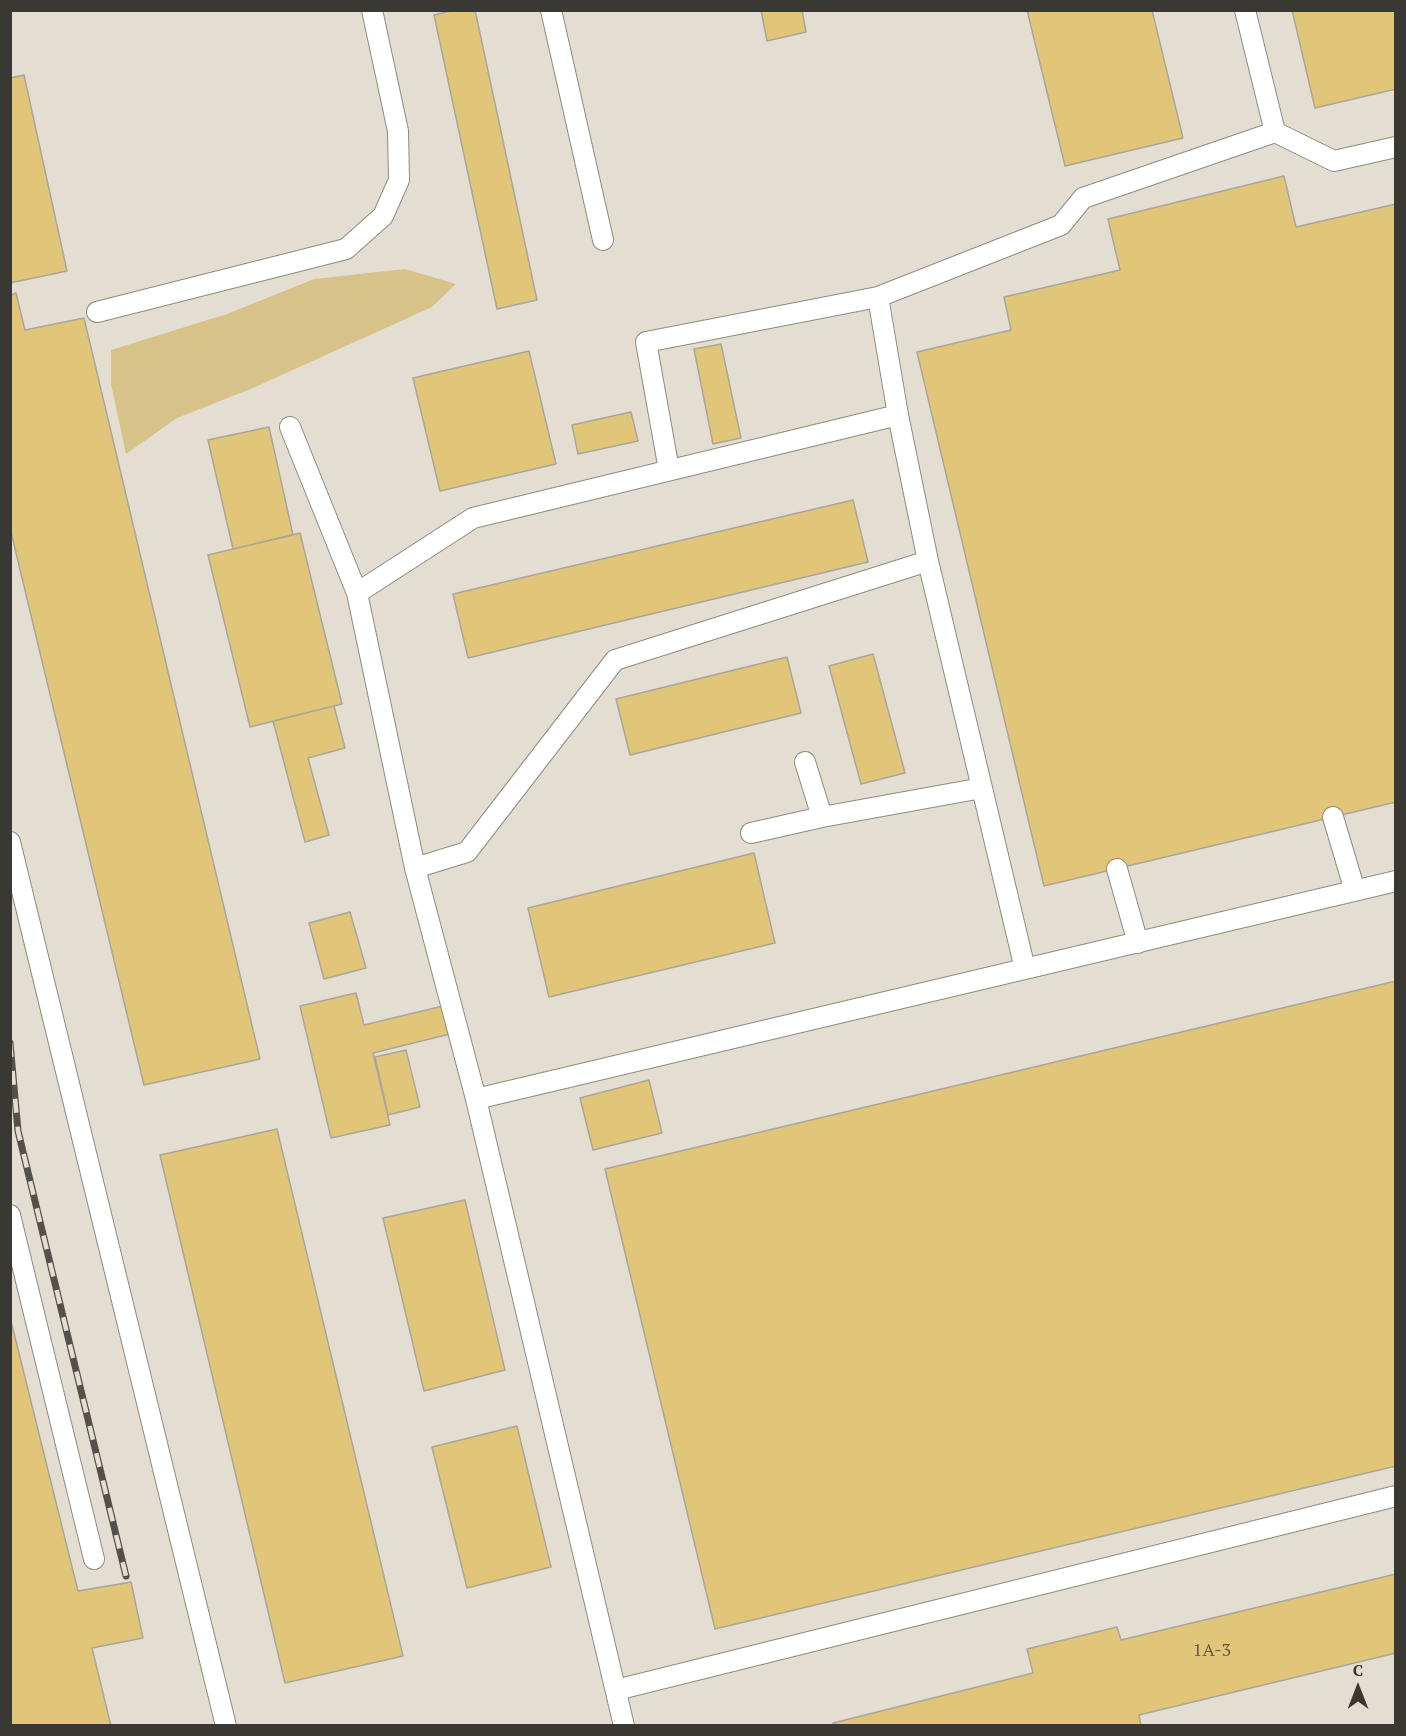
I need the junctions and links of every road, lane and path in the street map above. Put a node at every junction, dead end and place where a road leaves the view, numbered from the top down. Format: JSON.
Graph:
{"nodes":[{"id":1,"x":372,"y":10,"type":"edge"},
{"id":2,"x":551,"y":10,"type":"edge"},
{"id":3,"x":1245,"y":10,"type":"edge"},
{"id":4,"x":1275,"y":132,"type":"junction"},
{"id":5,"x":1395,"y":147,"type":"edge"},
{"id":6,"x":603,"y":240,"type":"dead end"},
{"id":7,"x":878,"y":297,"type":"junction"},
{"id":8,"x":97,"y":312,"type":"dead end"},
{"id":9,"x":898,"y":415,"type":"junction"},
{"id":10,"x":290,"y":427,"type":"dead end"},
{"id":11,"x":669,"y":470,"type":"junction"},
{"id":12,"x":928,"y":561,"type":"junction"},
{"id":13,"x":357,"y":593,"type":"junction"},
{"id":14,"x":805,"y":762,"type":"dead end"},
{"id":15,"x":982,"y":788,"type":"junction"},
{"id":16,"x":822,"y":817,"type":"junction"},
{"id":17,"x":1333,"y":817,"type":"dead end"},
{"id":18,"x":751,"y":833,"type":"dead end"},
{"id":19,"x":10,"y":842,"type":"edge"},
{"id":20,"x":415,"y":868,"type":"junction"},
{"id":21,"x":1117,"y":869,"type":"dead end"},
{"id":22,"x":1395,"y":881,"type":"edge"},
{"id":23,"x":16,"y":889,"type":"edge"},
{"id":24,"x":1355,"y":891,"type":"junction"},
{"id":25,"x":1138,"y":944,"type":"junction"},
{"id":26,"x":1025,"y":969,"type":"junction"},
{"id":27,"x":476,"y":1099,"type":"junction"},
{"id":28,"x":10,"y":1215,"type":"edge"},
{"id":29,"x":1395,"y":1496,"type":"edge"},
{"id":30,"x":94,"y":1559,"type":"dead end"},
{"id":31,"x":616,"y":1690,"type":"junction"},
{"id":32,"x":226,"y":1725,"type":"edge"},
{"id":33,"x":624,"y":1725,"type":"edge"}],
"edges":[{"from":1,"to":8,"type":"lane"},
{"from":2,"to":6,"type":"lane"},
{"from":3,"to":4,"type":"lane"},
{"from":4,"to":5,"type":"lane"},
{"from":4,"to":7,"type":"lane"},
{"from":7,"to":9,"type":"lane"},
{"from":7,"to":11,"type":"lane"},
{"from":9,"to":11,"type":"lane"},
{"from":9,"to":12,"type":"lane"},
{"from":10,"to":13,"type":"lane"},
{"from":11,"to":13,"type":"lane"},
{"from":12,"to":15,"type":"lane"},
{"from":12,"to":20,"type":"lane"},
{"from":13,"to":20,"type":"lane"},
{"from":14,"to":16,"type":"lane"},
{"from":15,"to":16,"type":"lane"},
{"from":15,"to":26,"type":"lane"},
{"from":16,"to":18,"type":"lane"},
{"from":17,"to":24,"type":"lane"},
{"from":19,"to":23,"type":"lane"},
{"from":20,"to":27,"type":"lane"},
{"from":21,"to":25,"type":"lane"},
{"from":22,"to":24,"type":"lane"},
{"from":23,"to":32,"type":"lane"},
{"from":24,"to":25,"type":"lane"},
{"from":25,"to":26,"type":"lane"},
{"from":26,"to":27,"type":"lane"},
{"from":27,"to":31,"type":"lane"},
{"from":28,"to":30,"type":"lane"},
{"from":29,"to":31,"type":"lane"},
{"from":31,"to":33,"type":"lane"}]}
